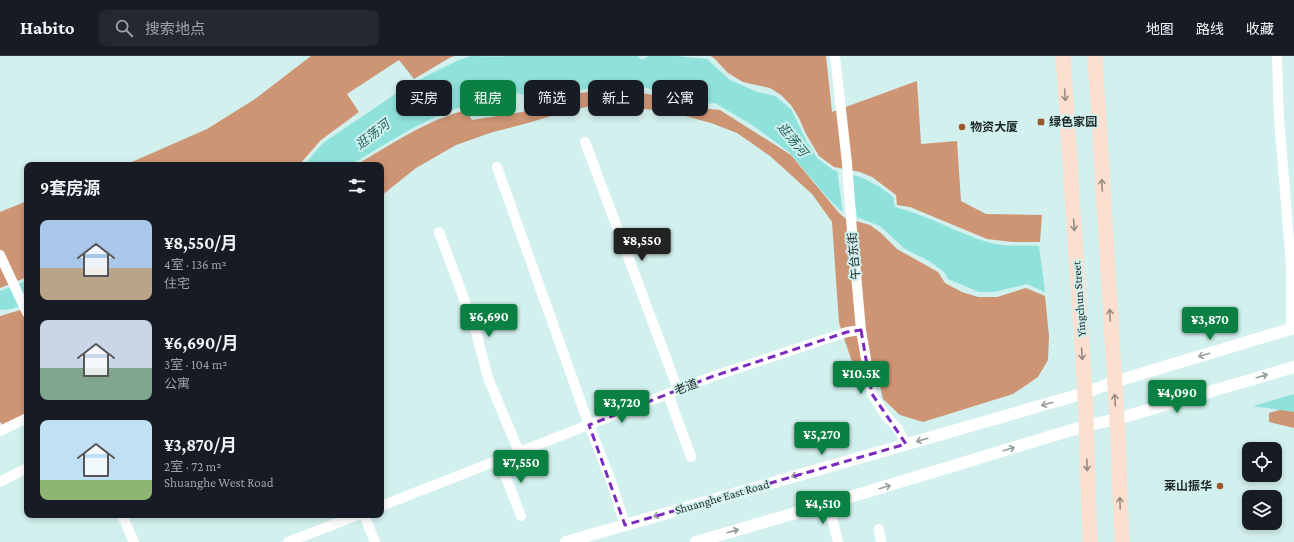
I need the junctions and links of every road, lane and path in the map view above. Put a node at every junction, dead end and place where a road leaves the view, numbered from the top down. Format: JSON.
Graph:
{"nodes":[{"id":1,"x":835,"y":56,"type":"edge"},
{"id":2,"x":1063,"y":56,"type":"edge"},
{"id":3,"x":1095,"y":56,"type":"edge"},
{"id":4,"x":1277,"y":56,"type":"edge"},
{"id":5,"x":586,"y":142,"type":"dead end"},
{"id":6,"x":497,"y":167,"type":"dead end"},
{"id":7,"x":439,"y":232,"type":"dead end"},
{"id":8,"x":1,"y":256,"type":"edge"},
{"id":9,"x":24,"y":306,"type":"edge"},
{"id":10,"x":1292,"y":328,"type":"edge"},
{"id":11,"x":861,"y":330,"type":"junction"},
{"id":12,"x":1294,"y":367,"type":"edge"},
{"id":13,"x":1114,"y":382,"type":"junction"},
{"id":14,"x":678,"y":390,"type":"junction"},
{"id":15,"x":1084,"y":393,"type":"junction"},
{"id":16,"x":668,"y":394,"type":"junction"},
{"id":17,"x":24,"y":419,"type":"edge"},
{"id":18,"x":1117,"y":419,"type":"junction"},
{"id":19,"x":589,"y":425,"type":"junction"},
{"id":20,"x":1085,"y":426,"type":"junction"},
{"id":21,"x":0,"y":431,"type":"edge"},
{"id":22,"x":906,"y":444,"type":"junction"},
{"id":23,"x":519,"y":452,"type":"junction"},
{"id":24,"x":691,"y":457,"type":"dead end"},
{"id":25,"x":499,"y":460,"type":"junction"},
{"id":26,"x":24,"y":470,"type":"edge"},
{"id":27,"x":0,"y":482,"type":"edge"},
{"id":28,"x":830,"y":503,"type":"junction"},
{"id":29,"x":384,"y":505,"type":"edge"},
{"id":30,"x":521,"y":516,"type":"dead end"},
{"id":31,"x":123,"y":518,"type":"edge"},
{"id":32,"x":352,"y":518,"type":"edge"},
{"id":33,"x":365,"y":518,"type":"edge"},
{"id":34,"x":625,"y":524,"type":"junction"},
{"id":35,"x":879,"y":529,"type":"dead end"},
{"id":36,"x":306,"y":539,"type":"edge"},
{"id":37,"x":134,"y":542,"type":"edge"},
{"id":38,"x":288,"y":542,"type":"edge"},
{"id":39,"x":376,"y":542,"type":"edge"},
{"id":40,"x":566,"y":542,"type":"edge"},
{"id":41,"x":696,"y":542,"type":"edge"},
{"id":42,"x":838,"y":542,"type":"edge"},
{"id":43,"x":881,"y":542,"type":"edge"},
{"id":44,"x":1090,"y":542,"type":"edge"},
{"id":45,"x":1122,"y":542,"type":"edge"}],
"edges":[{"from":1,"to":11,"type":"street","name":"午台东街"},
{"from":2,"to":15,"type":"main road","name":"Yingchun Street","one_way":true},
{"from":13,"to":3,"type":"main road","one_way":true},
{"from":4,"to":10,"type":"street"},
{"from":5,"to":14,"type":"street"},
{"from":6,"to":19,"type":"street"},
{"from":7,"to":23,"type":"street"},
{"from":8,"to":9,"type":"street"},
{"from":10,"to":13,"type":"street","name":"Shuanghe East Road","one_way":true},
{"from":11,"to":14,"type":"street","name":"老道"},
{"from":11,"to":22,"type":"street","name":"午台东街"},
{"from":18,"to":12,"type":"street","one_way":true},
{"from":13,"to":15,"type":"street","name":"Shuanghe East Road"},
{"from":18,"to":13,"type":"main road","one_way":true},
{"from":14,"to":16,"type":"street","name":"老道"},
{"from":15,"to":20,"type":"main road","name":"Yingchun Street"},
{"from":15,"to":22,"type":"street","name":"Shuanghe East Road","one_way":true},
{"from":16,"to":19,"type":"street","name":"老道"},
{"from":16,"to":24,"type":"street"},
{"from":17,"to":21,"type":"street"},
{"from":18,"to":20,"type":"street"},
{"from":45,"to":18,"type":"main road","one_way":true},
{"from":19,"to":23,"type":"street","name":"老道"},
{"from":19,"to":34,"type":"street"},
{"from":28,"to":20,"type":"street","one_way":true},
{"from":20,"to":44,"type":"main road","name":"Yingchun Street","one_way":true},
{"from":22,"to":34,"type":"street","name":"Shuanghe East Road","one_way":true},
{"from":23,"to":25,"type":"street","name":"老道"},
{"from":25,"to":29,"type":"street","name":"老道"},
{"from":25,"to":30,"type":"street"},
{"from":26,"to":27,"type":"street"},
{"from":41,"to":28,"type":"street","one_way":true},
{"from":28,"to":42,"type":"street"},
{"from":31,"to":37,"type":"street"},
{"from":32,"to":36,"type":"street"},
{"from":33,"to":39,"type":"street"},
{"from":34,"to":40,"type":"street","name":"Shuanghe East Road"},
{"from":35,"to":43,"type":"street"},
{"from":36,"to":38,"type":"street"}]}
